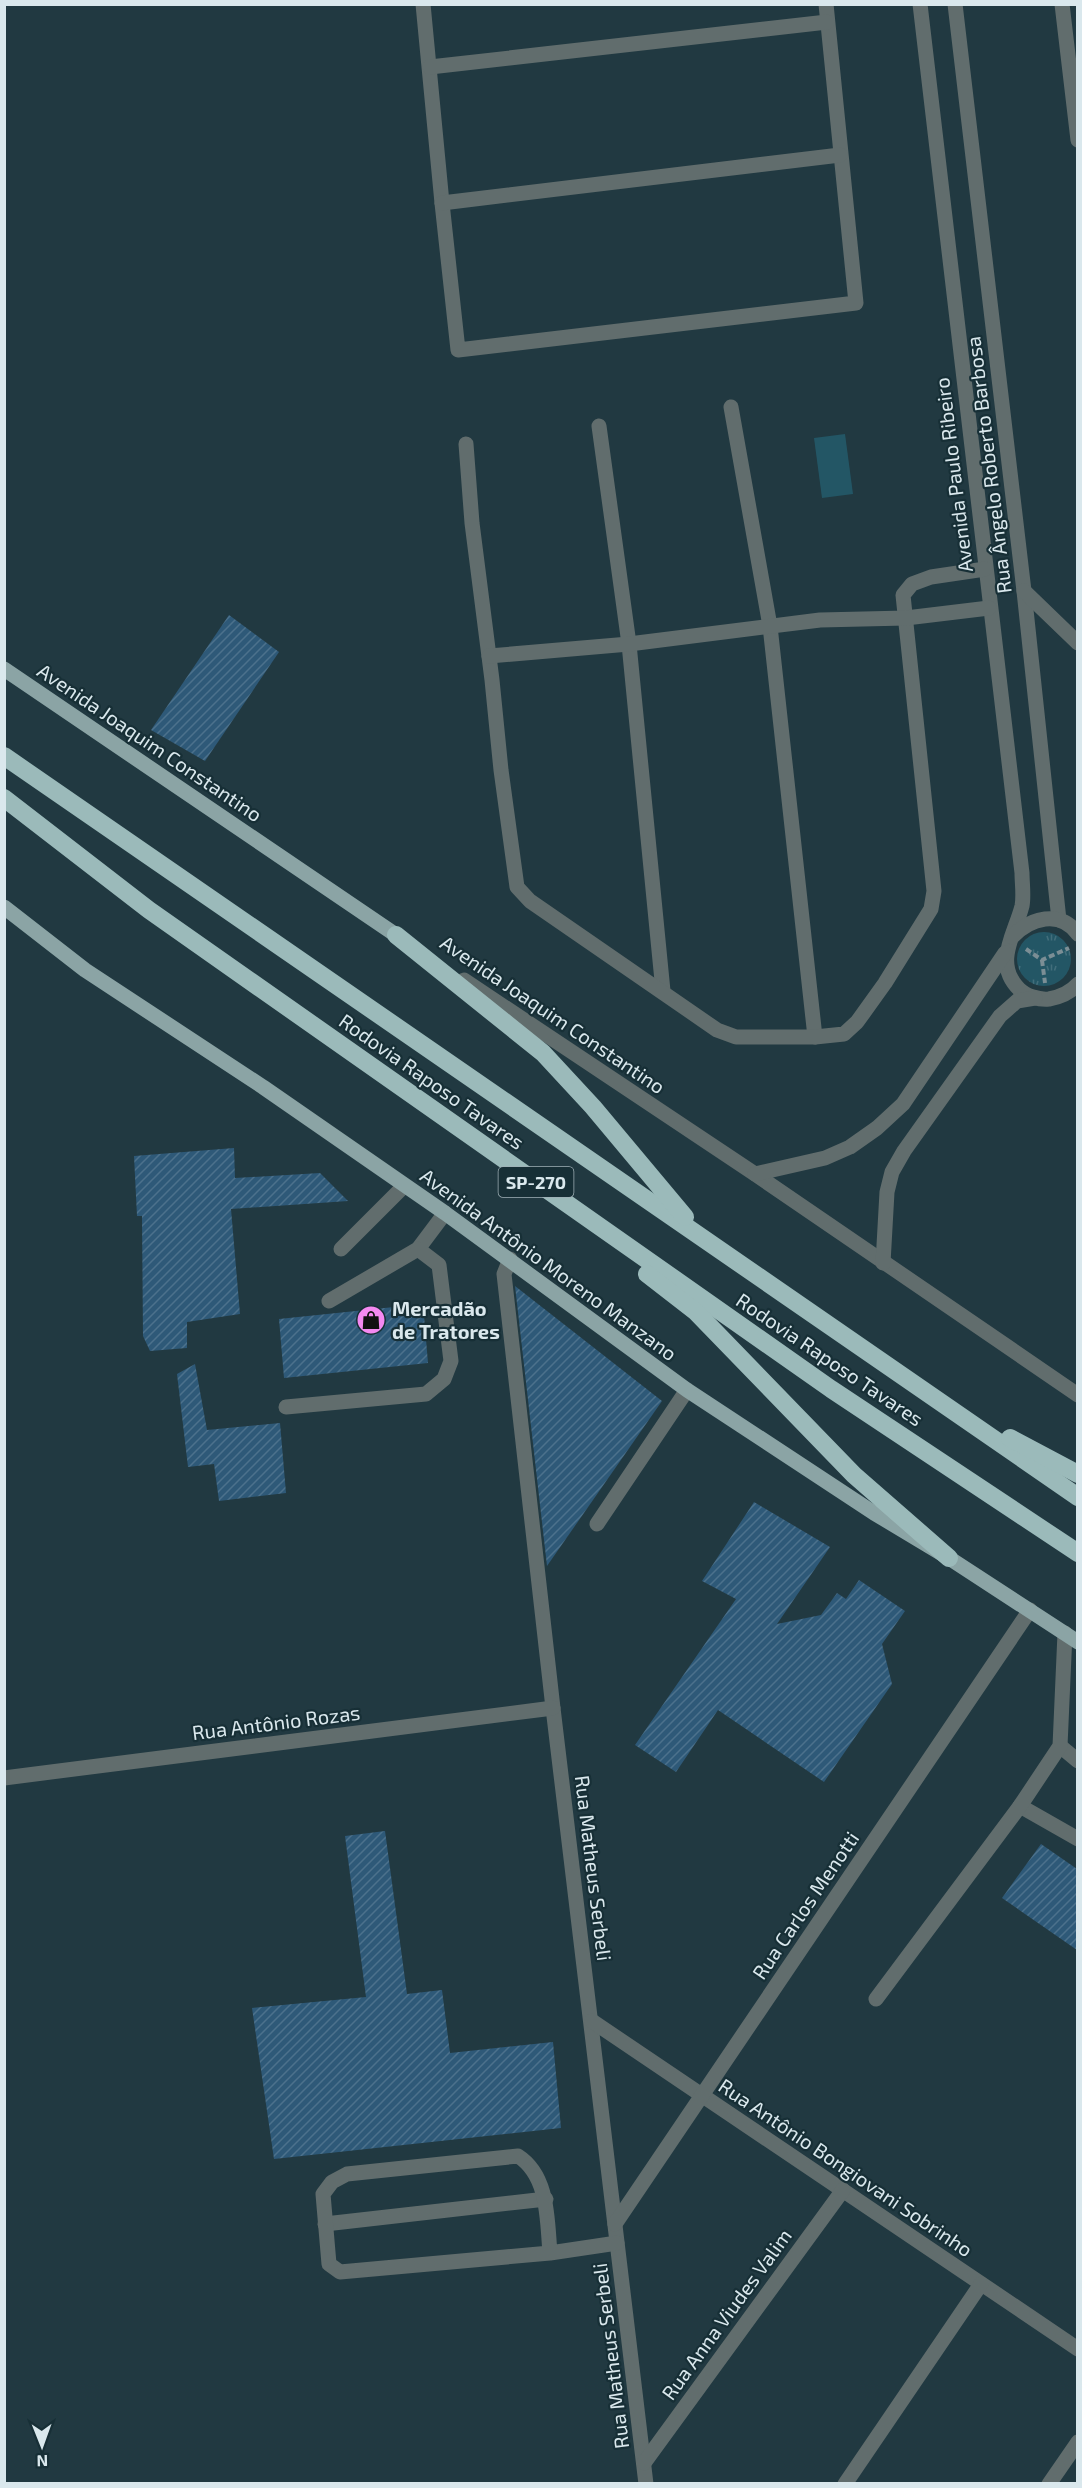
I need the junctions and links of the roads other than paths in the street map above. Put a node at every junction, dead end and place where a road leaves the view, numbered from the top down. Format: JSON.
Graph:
{"nodes":[{"id":1,"x":423,"y":4,"type":"edge"},
{"id":2,"x":826,"y":4,"type":"edge"},
{"id":3,"x":920,"y":4,"type":"edge"},
{"id":4,"x":955,"y":4,"type":"edge"},
{"id":5,"x":1062,"y":4,"type":"edge"},
{"id":6,"x":827,"y":22,"type":"junction"},
{"id":7,"x":430,"y":67,"type":"junction"},
{"id":8,"x":1077,"y":140,"type":"edge"},
{"id":9,"x":840,"y":155,"type":"junction"},
{"id":10,"x":442,"y":203,"type":"junction"},
{"id":11,"x":731,"y":407,"type":"dead end"},
{"id":12,"x":599,"y":426,"type":"dead end"},
{"id":13,"x":466,"y":444,"type":"dead end"},
{"id":14,"x":985,"y":569,"type":"junction"},
{"id":15,"x":1024,"y":591,"type":"junction"},
{"id":16,"x":989,"y":608,"type":"junction"},
{"id":17,"x":906,"y":618,"type":"junction"},
{"id":18,"x":771,"y":626,"type":"junction"},
{"id":19,"x":1077,"y":643,"type":"edge"},
{"id":20,"x":629,"y":644,"type":"junction"},
{"id":21,"x":489,"y":656,"type":"junction"},
{"id":22,"x":4,"y":669,"type":"edge"},
{"id":23,"x":4,"y":756,"type":"edge"},
{"id":24,"x":4,"y":798,"type":"edge"},
{"id":25,"x":4,"y":907,"type":"edge"},
{"id":26,"x":1059,"y":920,"type":"junction"},
{"id":27,"x":1076,"y":930,"type":"edge"},
{"id":28,"x":396,"y":935,"type":"junction"},
{"id":29,"x":1008,"y":946,"type":"junction"},
{"id":30,"x":1077,"y":984,"type":"edge"},
{"id":31,"x":663,"y":991,"type":"junction"},
{"id":32,"x":1035,"y":998,"type":"junction"},
{"id":33,"x":815,"y":1037,"type":"junction"},
{"id":34,"x":491,"y":1150,"type":"junction"},
{"id":35,"x":755,"y":1174,"type":"junction"},
{"id":36,"x":404,"y":1186,"type":"junction"},
{"id":37,"x":445,"y":1213,"type":"junction"},
{"id":38,"x":699,"y":1234,"type":"junction"},
{"id":39,"x":418,"y":1249,"type":"junction"},
{"id":40,"x":341,"y":1250,"type":"dead end"},
{"id":41,"x":510,"y":1259,"type":"junction"},
{"id":42,"x":883,"y":1263,"type":"junction"},
{"id":43,"x":329,"y":1301,"type":"dead end"},
{"id":44,"x":687,"y":1390,"type":"junction"},
{"id":45,"x":1077,"y":1395,"type":"edge"},
{"id":46,"x":940,"y":1400,"type":"junction"},
{"id":47,"x":286,"y":1407,"type":"dead end"},
{"id":48,"x":1077,"y":1474,"type":"edge"},
{"id":49,"x":1077,"y":1497,"type":"edge"},
{"id":50,"x":597,"y":1524,"type":"dead end"},
{"id":51,"x":1077,"y":1553,"type":"edge"},
{"id":52,"x":949,"y":1558,"type":"junction"},
{"id":53,"x":1030,"y":1610,"type":"junction"},
{"id":54,"x":1071,"y":1637,"type":"edge"},
{"id":55,"x":553,"y":1708,"type":"junction"},
{"id":56,"x":1060,"y":1746,"type":"junction"},
{"id":57,"x":1077,"y":1761,"type":"edge"},
{"id":58,"x":4,"y":1778,"type":"edge"},
{"id":59,"x":1020,"y":1806,"type":"junction"},
{"id":60,"x":1077,"y":1839,"type":"edge"},
{"id":61,"x":876,"y":1999,"type":"dead end"},
{"id":62,"x":592,"y":2021,"type":"junction"},
{"id":63,"x":701,"y":2095,"type":"junction"},
{"id":64,"x":843,"y":2190,"type":"junction"},
{"id":65,"x":546,"y":2199,"type":"junction"},
{"id":66,"x":325,"y":2224,"type":"junction"},
{"id":67,"x":615,"y":2224,"type":"junction"},
{"id":68,"x":617,"y":2243,"type":"junction"},
{"id":69,"x":550,"y":2253,"type":"junction"},
{"id":70,"x":981,"y":2284,"type":"junction"},
{"id":71,"x":1077,"y":2349,"type":"edge"},
{"id":72,"x":1077,"y":2442,"type":"edge"},
{"id":73,"x":644,"y":2463,"type":"junction"},
{"id":74,"x":646,"y":2484,"type":"edge"},
{"id":75,"x":844,"y":2484,"type":"edge"},
{"id":76,"x":1049,"y":2484,"type":"edge"}],
"edges":[{"from":1,"to":7,"type":"street"},
{"from":2,"to":6,"type":"street"},
{"from":3,"to":14,"type":"street","name":"Avenida Paulo Ribeiro"},
{"from":4,"to":15,"type":"street","name":"Rua Ângelo Roberto Barbosa"},
{"from":5,"to":8,"type":"street"},
{"from":6,"to":7,"type":"street"},
{"from":6,"to":9,"type":"street"},
{"from":7,"to":10,"type":"street"},
{"from":9,"to":10,"type":"street"},
{"from":9,"to":10,"type":"street"},
{"from":11,"to":18,"type":"street"},
{"from":12,"to":20,"type":"street"},
{"from":13,"to":21,"type":"street"},
{"from":14,"to":16,"type":"street","name":"Avenida Paulo Ribeiro"},
{"from":14,"to":17,"type":"street"},
{"from":15,"to":19,"type":"street"},
{"from":15,"to":26,"type":"street","name":"Rua Ângelo Roberto Barbosa"},
{"from":16,"to":17,"type":"street"},
{"from":16,"to":29,"type":"street","name":"Avenida Paulo Ribeiro"},
{"from":17,"to":18,"type":"street"},
{"from":17,"to":33,"type":"street"},
{"from":18,"to":20,"type":"street"},
{"from":18,"to":33,"type":"street"},
{"from":20,"to":21,"type":"street"},
{"from":20,"to":31,"type":"street"},
{"from":21,"to":31,"type":"street"},
{"from":22,"to":28,"type":"main road","name":"Avenida Joaquim Constantino"},
{"from":23,"to":38,"type":"highway","name":"Rodovia Raposo Tavares","number":"SP-270"},
{"from":24,"to":34,"type":"highway","name":"Rodovia Raposo Tavares","number":"SP-270"},
{"from":25,"to":36,"type":"main road","name":"Avenida Antônio Moreno Manzano"},
{"from":26,"to":27,"type":"street"},
{"from":26,"to":29,"type":"street"},
{"from":28,"to":35,"type":"street","name":"Avenida Joaquim Constantino"},
{"from":28,"to":38,"type":"highway"},
{"from":29,"to":32,"type":"street"},
{"from":29,"to":35,"type":"street","name":"Avenida Paulo Ribeiro"},
{"from":30,"to":32,"type":"street"},
{"from":31,"to":33,"type":"street"},
{"from":32,"to":42,"type":"street"},
{"from":34,"to":51,"type":"highway","name":"Rodovia Raposo Tavares","number":"SP-270"},
{"from":34,"to":52,"type":"highway"},
{"from":35,"to":42,"type":"street","name":"Avenida Joaquim Constantino"},
{"from":36,"to":37,"type":"main road","name":"Avenida Antônio Moreno Manzano"},
{"from":36,"to":40,"type":"street"},
{"from":37,"to":39,"type":"street"},
{"from":37,"to":41,"type":"main road","name":"Avenida Antônio Moreno Manzano"},
{"from":38,"to":46,"type":"highway","name":"Rodovia Raposo Tavares","number":"SP-270"},
{"from":39,"to":43,"type":"street"},
{"from":39,"to":47,"type":"street"},
{"from":41,"to":44,"type":"main road","name":"Avenida Antônio Moreno Manzano"},
{"from":41,"to":55,"type":"street","name":"Rua Matheus Serbeli"},
{"from":42,"to":45,"type":"street","name":"Avenida Joaquim Constantino"},
{"from":44,"to":50,"type":"street"},
{"from":44,"to":52,"type":"main road","name":"Avenida Antônio Moreno Manzano"},
{"from":46,"to":48,"type":"highway"},
{"from":46,"to":49,"type":"highway","name":"Rodovia Raposo Tavares","number":"SP-270"},
{"from":52,"to":53,"type":"main road","name":"Avenida Antônio Moreno Manzano"},
{"from":53,"to":54,"type":"main road","name":"Avenida Antônio Moreno Manzano"},
{"from":53,"to":63,"type":"street","name":"Rua Carlos Menotti"},
{"from":54,"to":56,"type":"street"},
{"from":55,"to":58,"type":"street","name":"Rua Antônio Rozas"},
{"from":55,"to":62,"type":"street","name":"Rua Matheus Serbeli"},
{"from":56,"to":57,"type":"street"},
{"from":56,"to":59,"type":"street"},
{"from":59,"to":60,"type":"street"},
{"from":59,"to":61,"type":"street"},
{"from":62,"to":63,"type":"street","name":"Rua Antônio Bongiovani Sobrinho"},
{"from":62,"to":67,"type":"street","name":"Rua Matheus Serbeli"},
{"from":63,"to":64,"type":"street","name":"Rua Antônio Bongiovani Sobrinho"},
{"from":63,"to":67,"type":"street","name":"Rua Carlos Menotti"},
{"from":64,"to":70,"type":"street","name":"Rua Antônio Bongiovani Sobrinho"},
{"from":64,"to":73,"type":"street","name":"Rua Anna Viudes Valim"},
{"from":65,"to":66,"type":"street"},
{"from":65,"to":66,"type":"street"},
{"from":65,"to":69,"type":"street"},
{"from":66,"to":69,"type":"street"},
{"from":67,"to":68,"type":"street","name":"Rua Matheus Serbeli"},
{"from":68,"to":69,"type":"street"},
{"from":68,"to":73,"type":"street","name":"Rua Matheus Serbeli"},
{"from":70,"to":71,"type":"street","name":"Rua Antônio Bongiovani Sobrinho"},
{"from":70,"to":75,"type":"street"},
{"from":72,"to":76,"type":"street"},
{"from":73,"to":74,"type":"street","name":"Rua Matheus Serbeli"}]}
